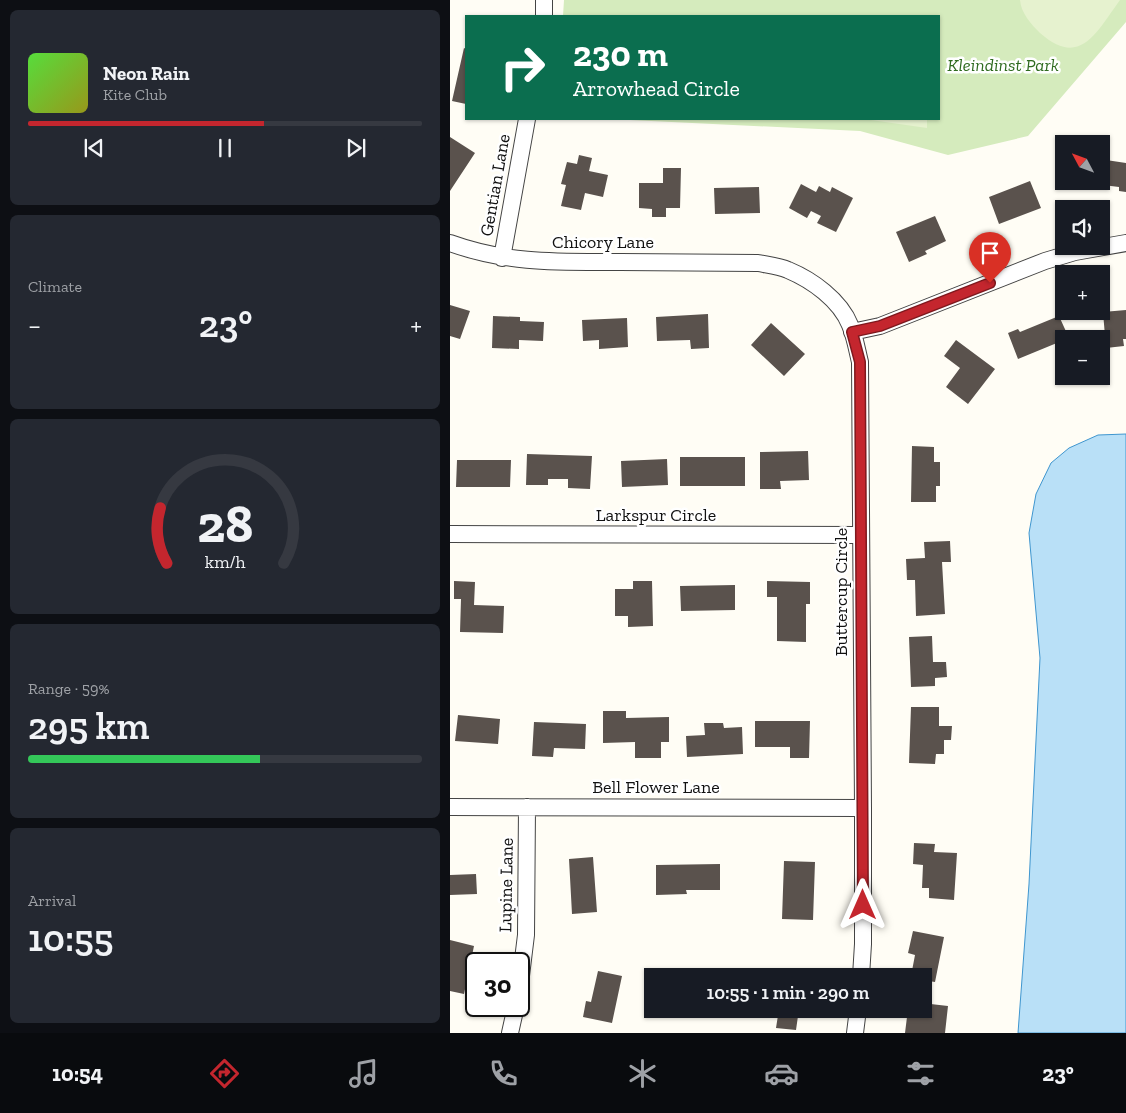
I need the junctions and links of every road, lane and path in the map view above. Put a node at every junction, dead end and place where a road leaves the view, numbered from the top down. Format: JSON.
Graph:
{"nodes":[{"id":1,"x":544,"y":0,"type":"edge"},
{"id":2,"x":544,"y":15,"type":"edge"},
{"id":3,"x":527,"y":120,"type":"edge"},
{"id":4,"x":450,"y":243,"type":"edge"},
{"id":5,"x":1126,"y":243,"type":"edge"},
{"id":6,"x":502,"y":258,"type":"junction"},
{"id":7,"x":758,"y":263,"type":"joint"},
{"id":8,"x":852,"y":332,"type":"junction"},
{"id":9,"x":450,"y":534,"type":"edge"},
{"id":10,"x":861,"y":535,"type":"junction"},
{"id":11,"x":450,"y":807,"type":"edge"},
{"id":12,"x":527,"y":807,"type":"junction"},
{"id":13,"x":863,"y":808,"type":"junction"},
{"id":14,"x":524,"y":952,"type":"edge"},
{"id":15,"x":862,"y":968,"type":"edge"},
{"id":16,"x":514,"y":1017,"type":"edge"},
{"id":17,"x":857,"y":1018,"type":"edge"},
{"id":18,"x":510,"y":1033,"type":"edge"},
{"id":19,"x":855,"y":1033,"type":"edge"}],
"edges":[{"from":1,"to":2,"type":"street"},
{"from":3,"to":6,"type":"street","name":"Gentian Lane"},
{"from":4,"to":6,"type":"street","name":"Chicory Lane"},
{"from":5,"to":8,"type":"street"},
{"from":6,"to":7,"type":"street","name":"Chicory Lane"},
{"from":7,"to":8,"type":"street","name":"Buttercup Circle"},
{"from":8,"to":10,"type":"street","name":"Buttercup Circle"},
{"from":9,"to":10,"type":"street","name":"Larkspur Circle"},
{"from":10,"to":13,"type":"street","name":"Buttercup Circle"},
{"from":11,"to":12,"type":"street","name":"Bell Flower Lane"},
{"from":12,"to":13,"type":"street","name":"Bell Flower Lane"},
{"from":12,"to":14,"type":"street","name":"Lupine Lane"},
{"from":13,"to":15,"type":"street","name":"Buttercup Circle"},
{"from":16,"to":18,"type":"street"},
{"from":17,"to":19,"type":"street"}]}
